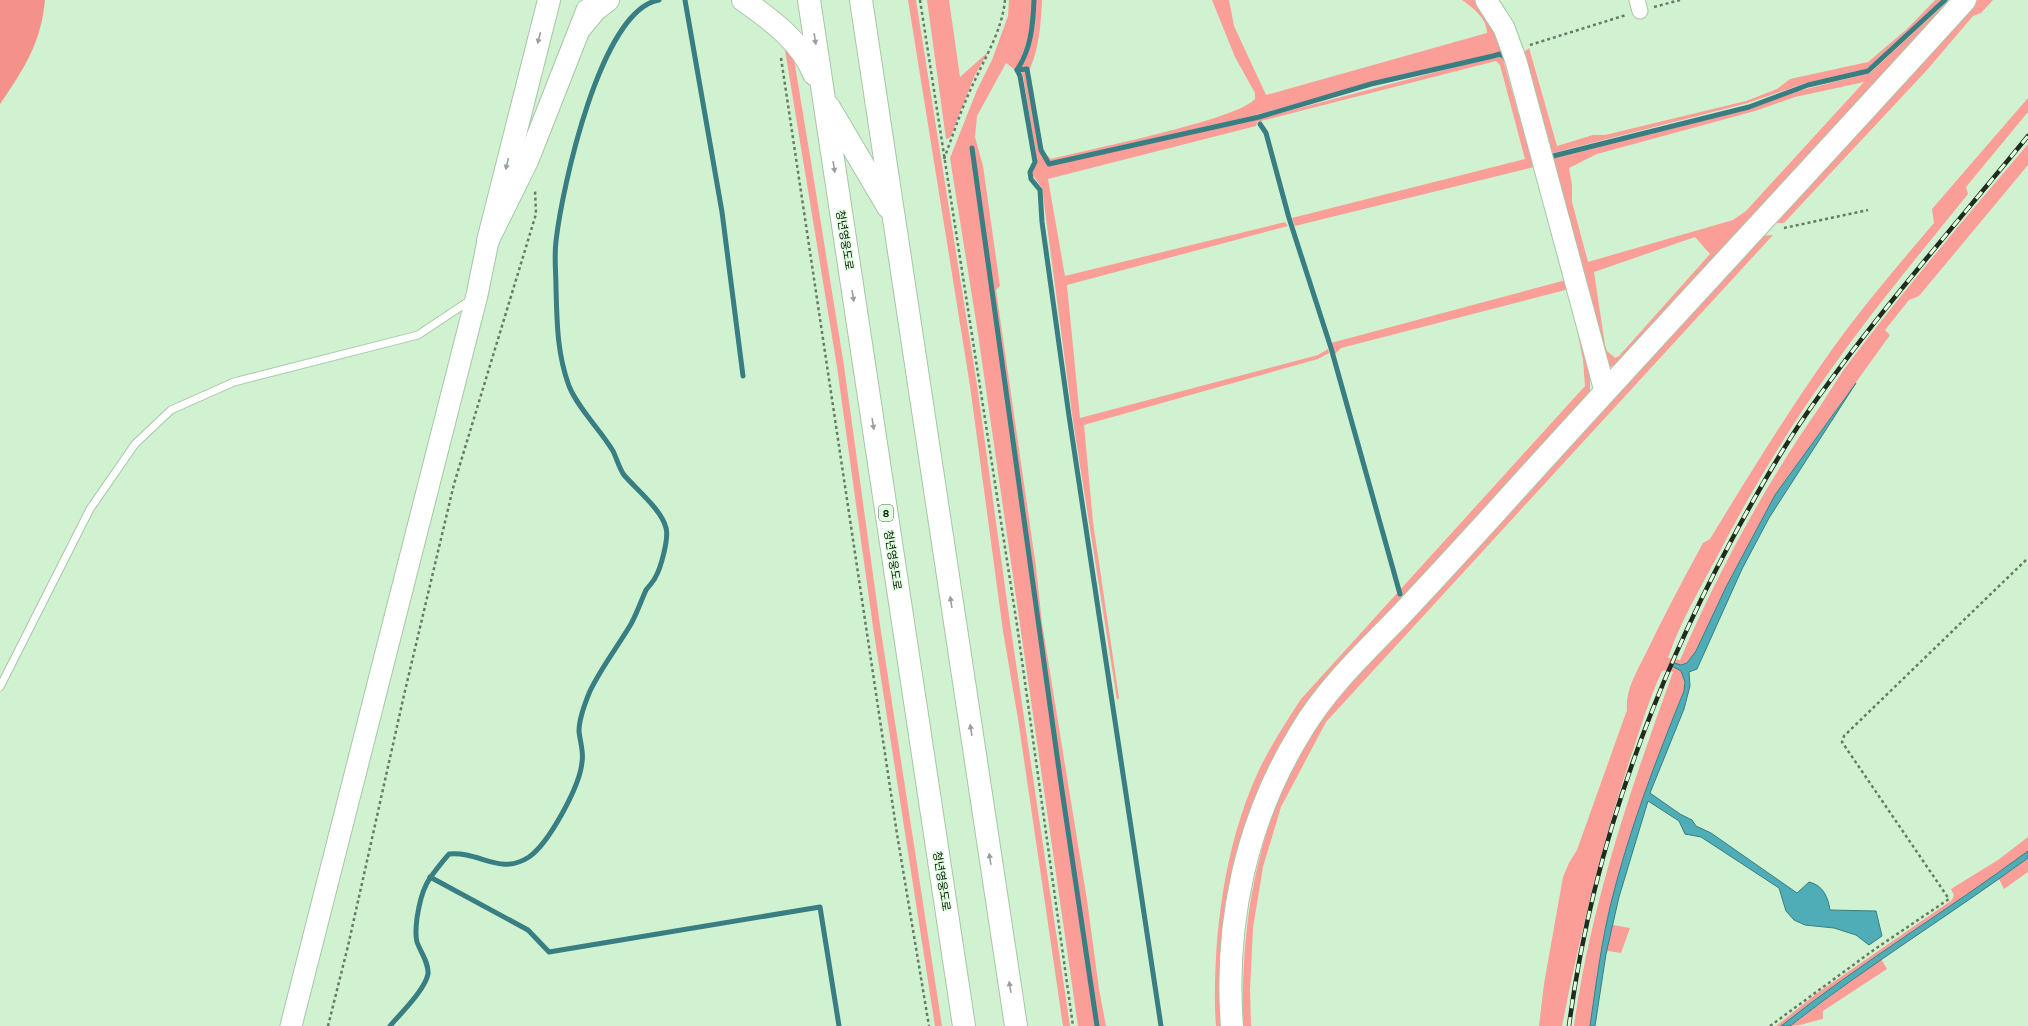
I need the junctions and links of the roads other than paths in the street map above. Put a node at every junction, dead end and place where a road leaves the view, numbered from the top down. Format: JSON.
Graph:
{"nodes":[{"id":1,"x":549,"y":0,"type":"edge"},
{"id":2,"x":591,"y":0,"type":"edge"},
{"id":3,"x":608,"y":0,"type":"edge"},
{"id":4,"x":743,"y":0,"type":"edge"},
{"id":5,"x":809,"y":0,"type":"edge"},
{"id":6,"x":860,"y":0,"type":"edge"},
{"id":7,"x":1486,"y":0,"type":"edge"},
{"id":8,"x":1965,"y":0,"type":"edge"},
{"id":9,"x":581,"y":27,"type":"junction"},
{"id":10,"x":824,"y":98,"type":"junction"},
{"id":11,"x":893,"y":216,"type":"junction"},
{"id":12,"x":488,"y":241,"type":"junction"},
{"id":13,"x":476,"y":295,"type":"junction"},
{"id":14,"x":1605,"y":391,"type":"junction"},
{"id":15,"x":0,"y":687,"type":"edge"},
{"id":16,"x":291,"y":1026,"type":"edge"},
{"id":17,"x":964,"y":1026,"type":"edge"},
{"id":18,"x":1016,"y":1026,"type":"edge"},
{"id":19,"x":1232,"y":1026,"type":"edge"}],
"edges":[{"from":1,"to":12,"type":"main road","one_way":true},
{"from":2,"to":9,"type":"street"},
{"from":3,"to":9,"type":"main road"},
{"from":4,"to":10,"type":"main road"},
{"from":5,"to":10,"type":"main road","name":"청년영웅도로","number":"8","one_way":true},
{"from":6,"to":11,"type":"main road"},
{"from":7,"to":14,"type":"street"},
{"from":8,"to":14,"type":"main road"},
{"from":9,"to":12,"type":"street"},
{"from":10,"to":11,"type":"main road"},
{"from":10,"to":17,"type":"main road","name":"청년영웅도로","number":"8","one_way":true},
{"from":18,"to":11,"type":"main road","one_way":true},
{"from":12,"to":13,"type":"street"},
{"from":13,"to":15,"type":"lane"},
{"from":13,"to":16,"type":"street"},
{"from":14,"to":19,"type":"main road"}]}
